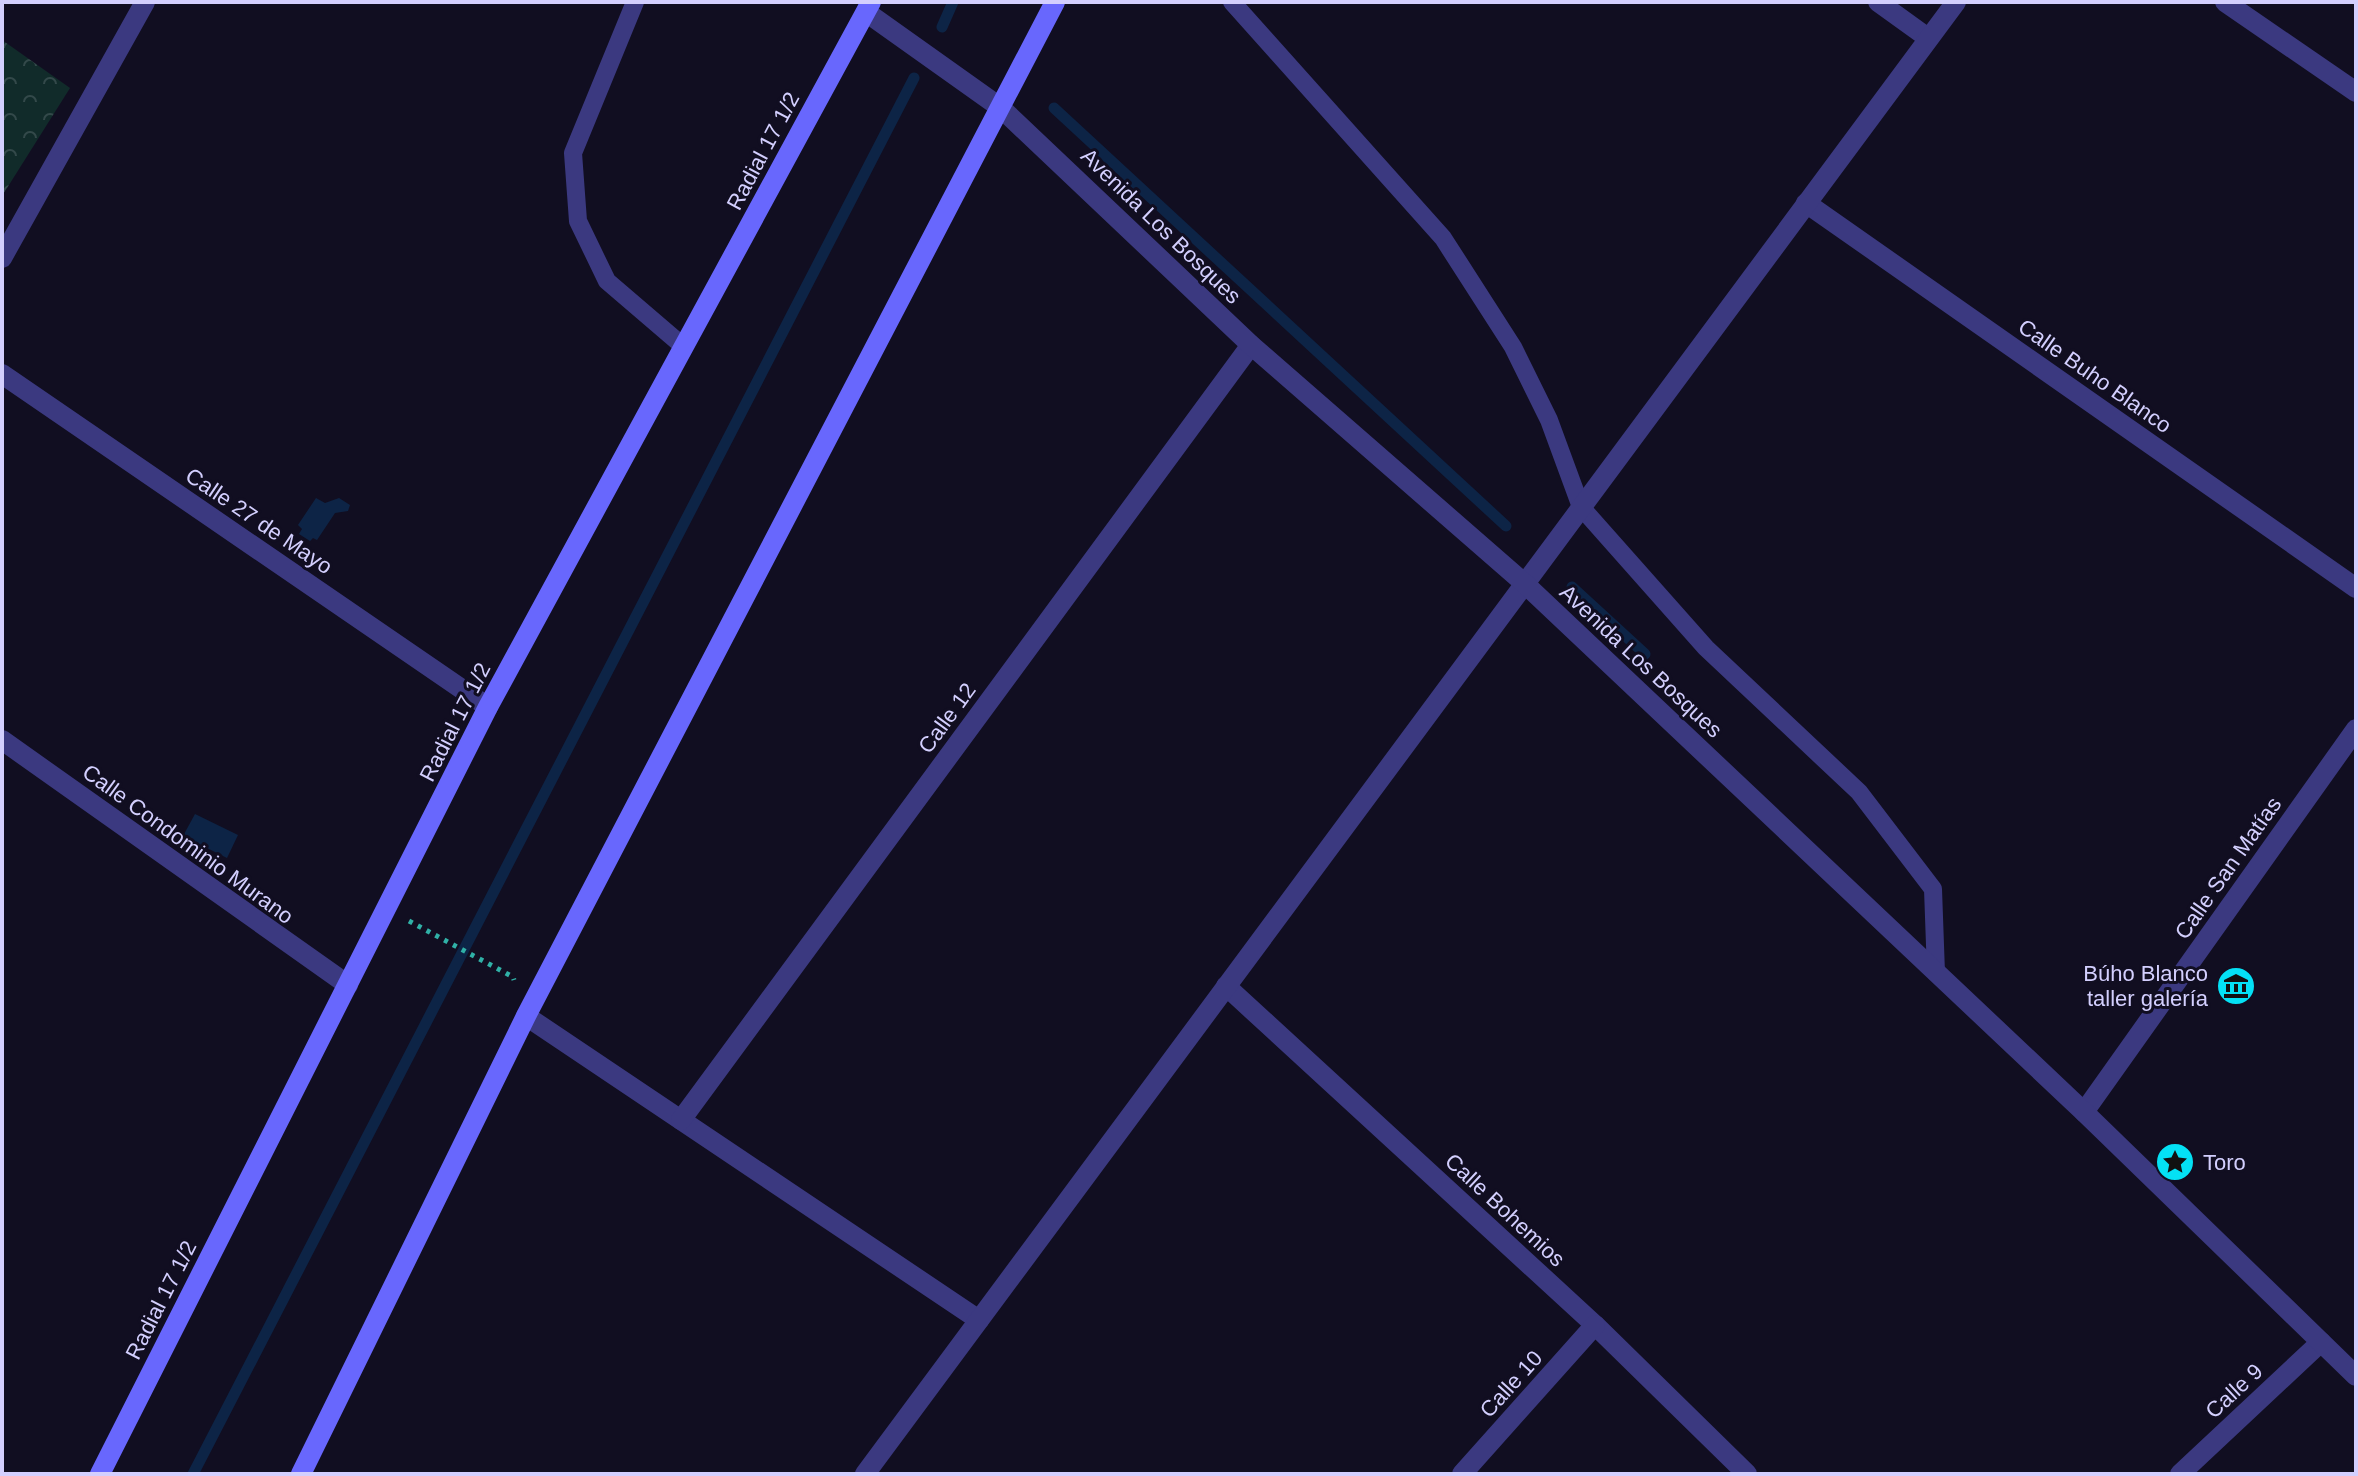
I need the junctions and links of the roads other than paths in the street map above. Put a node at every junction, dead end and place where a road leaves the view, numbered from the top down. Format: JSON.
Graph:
{"nodes":[{"id":1,"x":145,"y":2,"type":"edge"},
{"id":2,"x":635,"y":2,"type":"edge"},
{"id":3,"x":1055,"y":2,"type":"edge"},
{"id":4,"x":1232,"y":2,"type":"edge"},
{"id":5,"x":1878,"y":2,"type":"edge"},
{"id":6,"x":1956,"y":2,"type":"edge"},
{"id":7,"x":2225,"y":2,"type":"edge"},
{"id":8,"x":869,"y":7,"type":"edge"},
{"id":9,"x":1928,"y":38,"type":"junction"},
{"id":10,"x":2356,"y":92,"type":"edge"},
{"id":11,"x":1001,"y":108,"type":"junction"},
{"id":12,"x":1806,"y":203,"type":"junction"},
{"id":13,"x":2,"y":258,"type":"edge"},
{"id":14,"x":1251,"y":345,"type":"junction"},
{"id":15,"x":684,"y":347,"type":"junction"},
{"id":16,"x":2,"y":374,"type":"edge"},
{"id":17,"x":1581,"y":507,"type":"junction"},
{"id":18,"x":1524,"y":583,"type":"junction"},
{"id":19,"x":2356,"y":588,"type":"edge"},
{"id":20,"x":488,"y":707,"type":"junction"},
{"id":21,"x":2356,"y":729,"type":"edge"},
{"id":22,"x":2,"y":740,"type":"edge"},
{"id":23,"x":1936,"y":973,"type":"junction"},
{"id":24,"x":348,"y":985,"type":"junction"},
{"id":25,"x":1226,"y":986,"type":"junction"},
{"id":26,"x":526,"y":1016,"type":"junction"},
{"id":27,"x":2084,"y":1112,"type":"junction"},
{"id":28,"x":681,"y":1120,"type":"junction"},
{"id":29,"x":979,"y":1320,"type":"junction"},
{"id":30,"x":1595,"y":1325,"type":"junction"},
{"id":31,"x":2321,"y":1342,"type":"junction"},
{"id":32,"x":2356,"y":1376,"type":"edge"},
{"id":33,"x":100,"y":1474,"type":"edge"},
{"id":34,"x":301,"y":1474,"type":"edge"},
{"id":35,"x":865,"y":1474,"type":"edge"},
{"id":36,"x":1462,"y":1474,"type":"edge"},
{"id":37,"x":1747,"y":1474,"type":"edge"},
{"id":38,"x":2180,"y":1474,"type":"edge"}],
"edges":[{"from":1,"to":13,"type":"street"},
{"from":2,"to":15,"type":"lane"},
{"from":3,"to":11,"type":"main road"},
{"from":4,"to":17,"type":"lane"},
{"from":5,"to":9,"type":"street"},
{"from":6,"to":9,"type":"street"},
{"from":7,"to":10,"type":"street"},
{"from":8,"to":11,"type":"street","name":"Avenida Los Bosques"},
{"from":8,"to":15,"type":"main road","name":"Radial 17 1/2"},
{"from":9,"to":12,"type":"street"},
{"from":11,"to":14,"type":"street","name":"Avenida Los Bosques"},
{"from":11,"to":26,"type":"main road"},
{"from":12,"to":17,"type":"street"},
{"from":12,"to":19,"type":"street","name":"Calle Buho Blanco"},
{"from":14,"to":18,"type":"street","name":"Avenida Los Bosques"},
{"from":14,"to":28,"type":"street","name":"Calle 12"},
{"from":15,"to":20,"type":"main road","name":"Radial 17 1/2"},
{"from":16,"to":20,"type":"street","name":"Calle 27 de Mayo"},
{"from":17,"to":18,"type":"street"},
{"from":17,"to":23,"type":"lane"},
{"from":18,"to":23,"type":"street","name":"Avenida Los Bosques"},
{"from":18,"to":25,"type":"street"},
{"from":20,"to":24,"type":"main road","name":"Radial 17 1/2"},
{"from":21,"to":27,"type":"street","name":"Calle San Matías"},
{"from":22,"to":24,"type":"street","name":"Calle Condominio Murano"},
{"from":23,"to":27,"type":"street","name":"Avenida Los Bosques"},
{"from":24,"to":33,"type":"main road","name":"Radial 17 1/2"},
{"from":25,"to":29,"type":"street"},
{"from":25,"to":30,"type":"street","name":"Calle Bohemios"},
{"from":26,"to":28,"type":"street"},
{"from":26,"to":34,"type":"main road"},
{"from":27,"to":31,"type":"street","name":"Avenida Los Bosques"},
{"from":28,"to":29,"type":"street"},
{"from":29,"to":35,"type":"street"},
{"from":30,"to":36,"type":"street","name":"Calle 10"},
{"from":30,"to":37,"type":"street","name":"Calle Bohemios"},
{"from":31,"to":32,"type":"street","name":"Avenida Los Bosques"},
{"from":31,"to":38,"type":"street","name":"Calle 9"}]}
